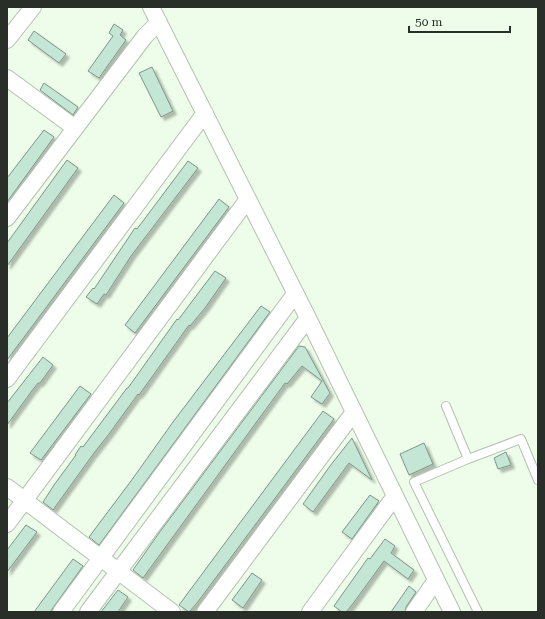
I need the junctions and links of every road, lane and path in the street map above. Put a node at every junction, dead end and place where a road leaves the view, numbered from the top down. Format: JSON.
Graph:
{"nodes":[{"id":1,"x":33,"y":7,"type":"edge"},
{"id":2,"x":152,"y":7,"type":"edge"},
{"id":3,"x":159,"y":22,"type":"junction"},
{"id":4,"x":7,"y":40,"type":"edge"},
{"id":5,"x":7,"y":78,"type":"edge"},
{"id":6,"x":206,"y":113,"type":"junction"},
{"id":7,"x":75,"y":128,"type":"junction"},
{"id":8,"x":248,"y":200,"type":"junction"},
{"id":9,"x":7,"y":218,"type":"edge"},
{"id":10,"x":295,"y":294,"type":"junction"},
{"id":11,"x":308,"y":318,"type":"junction"},
{"id":12,"x":7,"y":379,"type":"edge"},
{"id":13,"x":446,"y":406,"type":"dead end"},
{"id":14,"x":354,"y":412,"type":"junction"},
{"id":15,"x":468,"y":459,"type":"junction"},
{"id":16,"x":538,"y":480,"type":"edge"},
{"id":17,"x":7,"y":487,"type":"edge"},
{"id":18,"x":395,"y":496,"type":"junction"},
{"id":19,"x":25,"y":500,"type":"junction"},
{"id":20,"x":7,"y":524,"type":"edge"},
{"id":21,"x":101,"y":558,"type":"junction"},
{"id":22,"x":119,"y":572,"type":"junction"},
{"id":23,"x":436,"y":580,"type":"junction"},
{"id":24,"x":61,"y":612,"type":"edge"},
{"id":25,"x":88,"y":612,"type":"edge"},
{"id":26,"x":172,"y":612,"type":"edge"},
{"id":27,"x":205,"y":612,"type":"edge"},
{"id":28,"x":310,"y":612,"type":"edge"},
{"id":29,"x":414,"y":612,"type":"edge"},
{"id":30,"x":452,"y":612,"type":"edge"},
{"id":31,"x":478,"y":612,"type":"edge"}],
"edges":[{"from":1,"to":4,"type":"street"},
{"from":2,"to":3,"type":"street"},
{"from":3,"to":6,"type":"street"},
{"from":3,"to":7,"type":"street"},
{"from":5,"to":7,"type":"street"},
{"from":6,"to":8,"type":"street"},
{"from":6,"to":12,"type":"street"},
{"from":7,"to":9,"type":"street"},
{"from":8,"to":10,"type":"street"},
{"from":8,"to":19,"type":"street"},
{"from":10,"to":11,"type":"street"},
{"from":10,"to":21,"type":"street"},
{"from":11,"to":14,"type":"street"},
{"from":11,"to":22,"type":"street"},
{"from":13,"to":15,"type":"lane"},
{"from":14,"to":18,"type":"street"},
{"from":14,"to":27,"type":"street"},
{"from":15,"to":16,"type":"lane"},
{"from":15,"to":31,"type":"lane"},
{"from":17,"to":19,"type":"street"},
{"from":18,"to":23,"type":"street"},
{"from":18,"to":28,"type":"street"},
{"from":19,"to":20,"type":"street"},
{"from":19,"to":21,"type":"street"},
{"from":21,"to":22,"type":"street"},
{"from":21,"to":24,"type":"street"},
{"from":22,"to":25,"type":"street"},
{"from":22,"to":26,"type":"street"},
{"from":23,"to":29,"type":"street"},
{"from":23,"to":30,"type":"street"}]}
